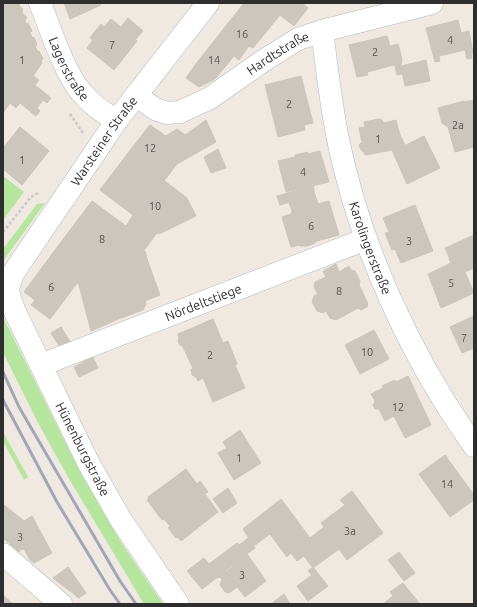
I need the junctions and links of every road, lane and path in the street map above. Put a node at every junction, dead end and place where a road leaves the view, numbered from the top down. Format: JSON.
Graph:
{"nodes":[{"id":1,"x":40,"y":3,"type":"edge"},
{"id":2,"x":208,"y":3,"type":"edge"},
{"id":3,"x":432,"y":3,"type":"edge"},
{"id":4,"x":322,"y":30,"type":"junction"},
{"id":5,"x":136,"y":95,"type":"junction"},
{"id":6,"x":66,"y":109,"type":"dead end"},
{"id":7,"x":117,"y":120,"type":"junction"},
{"id":8,"x":84,"y":134,"type":"dead end"},
{"id":9,"x":44,"y":187,"type":"dead end"},
{"id":10,"x":3,"y":232,"type":"edge"},
{"id":11,"x":366,"y":239,"type":"junction"},
{"id":12,"x":8,"y":284,"type":"joint"},
{"id":13,"x":40,"y":365,"type":"junction"},
{"id":14,"x":474,"y":446,"type":"edge"},
{"id":15,"x":3,"y":554,"type":"edge"},
{"id":16,"x":61,"y":604,"type":"edge"},
{"id":17,"x":178,"y":604,"type":"edge"}],
"edges":[{"from":1,"to":7,"type":"street","name":"Lagerstraße"},
{"from":2,"to":5,"type":"street","name":"Warsteiner Straße"},
{"from":3,"to":4,"type":"street","name":"Hardtstraße"},
{"from":4,"to":5,"type":"street","name":"Hardtstraße"},
{"from":4,"to":11,"type":"street","name":"Karolingerstraße"},
{"from":5,"to":7,"type":"street","name":"Warsteiner Straße"},
{"from":6,"to":8,"type":"path"},
{"from":7,"to":12,"type":"street","name":"Warsteiner Straße"},
{"from":9,"to":10,"type":"path"},
{"from":11,"to":13,"type":"street","name":"Nördeltstiege"},
{"from":11,"to":14,"type":"street","name":"Karolingerstraße"},
{"from":12,"to":13,"type":"street","name":"Hünenburgstraße"},
{"from":13,"to":17,"type":"street","name":"Hünenburgstraße"},
{"from":15,"to":16,"type":"street"}]}
